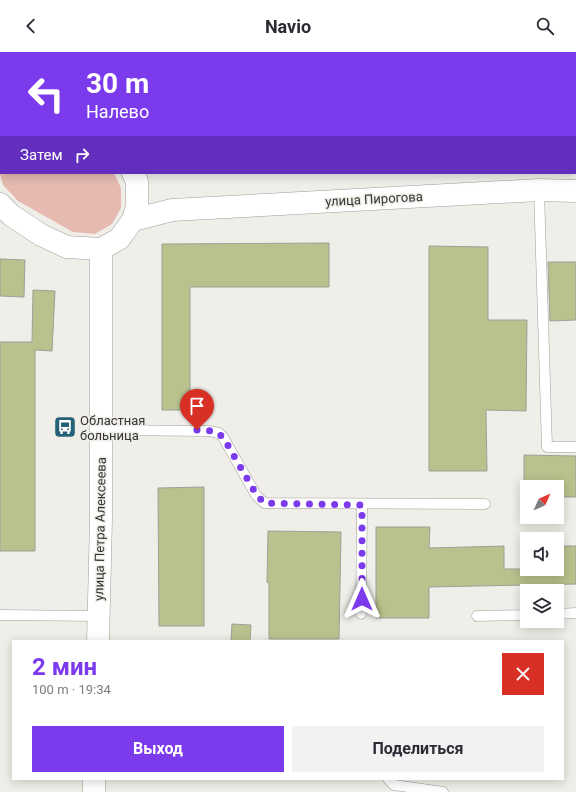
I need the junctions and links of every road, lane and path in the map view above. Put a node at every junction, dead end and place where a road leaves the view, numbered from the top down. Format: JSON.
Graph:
{"nodes":[{"id":1,"x":135,"y":177,"type":"edge"},
{"id":2,"x":538,"y":190,"type":"junction"},
{"id":3,"x":576,"y":191,"type":"edge"},
{"id":4,"x":0,"y":204,"type":"edge"},
{"id":5,"x":172,"y":210,"type":"junction"},
{"id":6,"x":133,"y":220,"type":"junction"},
{"id":7,"x":101,"y":249,"type":"junction"},
{"id":8,"x":102,"y":430,"type":"junction"},
{"id":9,"x":576,"y":447,"type":"edge"},
{"id":10,"x":485,"y":504,"type":"dead end"},
{"id":11,"x":362,"y":505,"type":"junction"},
{"id":12,"x":362,"y":614,"type":"dead end"},
{"id":13,"x":564,"y":614,"type":"edge"},
{"id":14,"x":576,"y":614,"type":"edge"},
{"id":15,"x":0,"y":615,"type":"edge"},
{"id":16,"x":520,"y":615,"type":"edge"},
{"id":17,"x":98,"y":616,"type":"junction"},
{"id":18,"x":477,"y":616,"type":"dead end"},
{"id":19,"x":98,"y":640,"type":"edge"},
{"id":20,"x":94,"y":780,"type":"edge"},
{"id":21,"x":389,"y":780,"type":"edge"},
{"id":22,"x":94,"y":792,"type":"edge"},
{"id":23,"x":443,"y":792,"type":"edge"}],
"edges":[{"from":1,"to":5,"type":"street"},
{"from":1,"to":6,"type":"street"},
{"from":2,"to":3,"type":"street","name":"улица Пирогова"},
{"from":2,"to":5,"type":"street","name":"улица Пирогова"},
{"from":2,"to":9,"type":"lane"},
{"from":4,"to":7,"type":"street"},
{"from":5,"to":6,"type":"street","name":"улица Пирогова"},
{"from":6,"to":7,"type":"street"},
{"from":7,"to":8,"type":"street","name":"улица Петра Алексеева"},
{"from":8,"to":11,"type":"lane"},
{"from":8,"to":17,"type":"street","name":"улица Петра Алексеева"},
{"from":10,"to":11,"type":"lane"},
{"from":11,"to":12,"type":"lane"},
{"from":13,"to":14,"type":"lane"},
{"from":15,"to":17,"type":"lane"},
{"from":16,"to":18,"type":"lane"},
{"from":17,"to":19,"type":"street","name":"улица Петра Алексеева"},
{"from":20,"to":22,"type":"street"},
{"from":21,"to":23,"type":"lane"}]}
